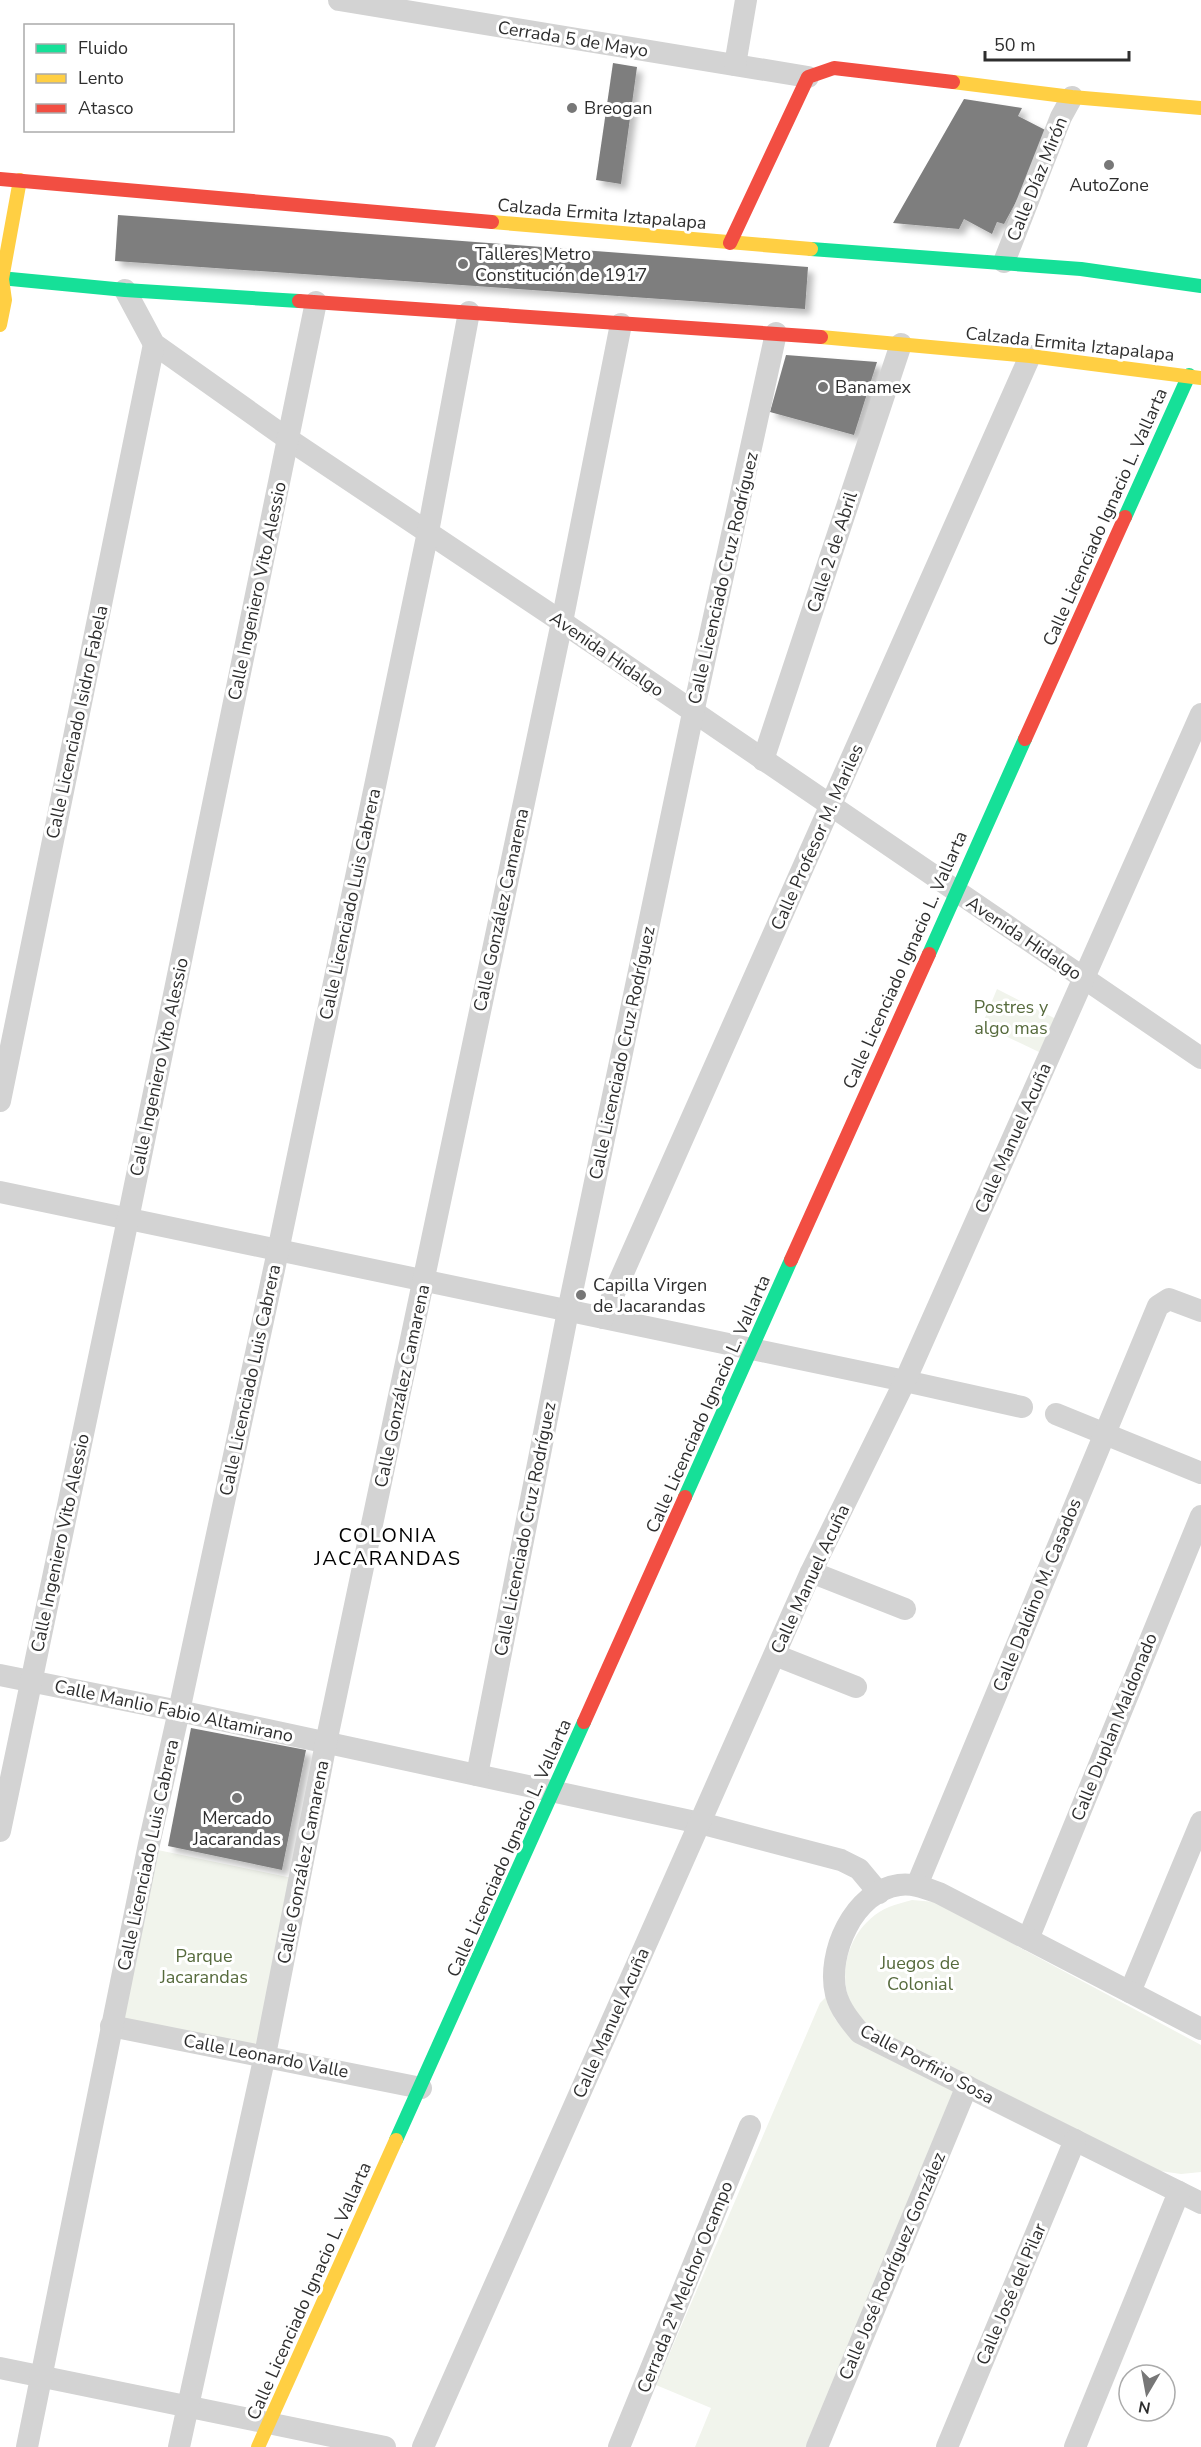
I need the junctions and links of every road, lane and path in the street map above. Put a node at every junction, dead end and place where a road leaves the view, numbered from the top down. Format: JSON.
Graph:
{"nodes":[{"id":1,"x":339,"y":0,"type":"edge"},
{"id":2,"x":746,"y":0,"type":"edge"},
{"id":3,"x":735,"y":65,"type":"junction"},
{"id":4,"x":808,"y":77,"type":"junction"},
{"id":5,"x":1072,"y":97,"type":"junction"},
{"id":6,"x":1201,"y":108,"type":"edge"},
{"id":7,"x":0,"y":179,"type":"edge"},
{"id":8,"x":20,"y":180,"type":"junction"},
{"id":9,"x":730,"y":243,"type":"junction"},
{"id":10,"x":1004,"y":262,"type":"junction"},
{"id":11,"x":1,"y":280,"type":"edge"},
{"id":12,"x":1201,"y":286,"type":"edge"},
{"id":13,"x":125,"y":290,"type":"junction"},
{"id":14,"x":316,"y":302,"type":"junction"},
{"id":15,"x":470,"y":312,"type":"junction"},
{"id":16,"x":621,"y":324,"type":"junction"},
{"id":17,"x":0,"y":325,"type":"edge"},
{"id":18,"x":776,"y":333,"type":"junction"},
{"id":19,"x":154,"y":344,"type":"junction"},
{"id":20,"x":901,"y":344,"type":"junction"},
{"id":21,"x":1030,"y":356,"type":"junction"},
{"id":22,"x":1195,"y":376,"type":"edge"},
{"id":23,"x":288,"y":439,"type":"junction"},
{"id":24,"x":428,"y":532,"type":"junction"},
{"id":25,"x":562,"y":622,"type":"junction"},
{"id":26,"x":693,"y":713,"type":"junction"},
{"id":27,"x":1201,"y":714,"type":"edge"},
{"id":28,"x":763,"y":760,"type":"junction"},
{"id":29,"x":831,"y":807,"type":"junction"},
{"id":30,"x":955,"y":891,"type":"junction"},
{"id":31,"x":1084,"y":978,"type":"junction"},
{"id":32,"x":1201,"y":1058,"type":"edge"},
{"id":33,"x":0,"y":1101,"type":"edge"},
{"id":34,"x":0,"y":1192,"type":"edge"},
{"id":35,"x":129,"y":1219,"type":"junction"},
{"id":36,"x":278,"y":1251,"type":"junction"},
{"id":37,"x":424,"y":1281,"type":"junction"},
{"id":38,"x":568,"y":1311,"type":"junction"},
{"id":39,"x":1201,"y":1311,"type":"edge"},
{"id":40,"x":603,"y":1318,"type":"junction"},
{"id":41,"x":753,"y":1349,"type":"junction"},
{"id":42,"x":905,"y":1381,"type":"junction"},
{"id":43,"x":1022,"y":1407,"type":"dead end"},
{"id":44,"x":1056,"y":1414,"type":"dead end"},
{"id":45,"x":1104,"y":1432,"type":"junction"},
{"id":46,"x":1201,"y":1473,"type":"edge"},
{"id":47,"x":1201,"y":1516,"type":"edge"},
{"id":48,"x":812,"y":1572,"type":"junction"},
{"id":49,"x":905,"y":1610,"type":"dead end"},
{"id":50,"x":775,"y":1654,"type":"junction"},
{"id":51,"x":0,"y":1675,"type":"edge"},
{"id":52,"x":31,"y":1682,"type":"junction"},
{"id":53,"x":856,"y":1687,"type":"dead end"},
{"id":54,"x":179,"y":1711,"type":"junction"},
{"id":55,"x":326,"y":1743,"type":"junction"},
{"id":56,"x":477,"y":1775,"type":"junction"},
{"id":57,"x":553,"y":1792,"type":"junction"},
{"id":58,"x":700,"y":1822,"type":"junction"},
{"id":59,"x":1201,"y":1822,"type":"edge"},
{"id":60,"x":0,"y":1831,"type":"edge"},
{"id":61,"x":917,"y":1885,"type":"junction"},
{"id":62,"x":879,"y":1893,"type":"junction"},
{"id":63,"x":1028,"y":1939,"type":"junction"},
{"id":64,"x":1130,"y":1992,"type":"junction"},
{"id":65,"x":111,"y":2026,"type":"junction"},
{"id":66,"x":1201,"y":2029,"type":"edge"},
{"id":67,"x":265,"y":2055,"type":"junction"},
{"id":68,"x":967,"y":2086,"type":"junction"},
{"id":69,"x":421,"y":2088,"type":"junction"},
{"id":70,"x":750,"y":2126,"type":"dead end"},
{"id":71,"x":1075,"y":2140,"type":"junction"},
{"id":72,"x":1201,"y":2184,"type":"edge"},
{"id":73,"x":1179,"y":2192,"type":"junction"},
{"id":74,"x":1201,"y":2203,"type":"edge"},
{"id":75,"x":0,"y":2368,"type":"edge"},
{"id":76,"x":43,"y":2377,"type":"junction"},
{"id":77,"x":187,"y":2407,"type":"junction"},
{"id":78,"x":269,"y":2424,"type":"junction"},
{"id":79,"x":27,"y":2447,"type":"edge"},
{"id":80,"x":180,"y":2447,"type":"edge"},
{"id":81,"x":258,"y":2447,"type":"edge"},
{"id":82,"x":385,"y":2447,"type":"edge"},
{"id":83,"x":423,"y":2447,"type":"edge"},
{"id":84,"x":619,"y":2447,"type":"edge"},
{"id":85,"x":817,"y":2447,"type":"edge"},
{"id":86,"x":947,"y":2447,"type":"edge"},
{"id":87,"x":1075,"y":2447,"type":"edge"}],
"edges":[{"from":1,"to":3,"type":"street","name":"Cerrada 5 de Mayo"},
{"from":2,"to":3,"type":"street"},
{"from":3,"to":4,"type":"street","name":"Cerrada 5 de Mayo"},
{"from":4,"to":5,"type":"street"},
{"from":4,"to":9,"type":"street"},
{"from":5,"to":6,"type":"street"},
{"from":5,"to":10,"type":"street","name":"Calle Díaz Mirón"},
{"from":7,"to":8,"type":"street","name":"Calzada Ermita Iztapalapa"},
{"from":8,"to":9,"type":"street","name":"Calzada Ermita Iztapalapa"},
{"from":8,"to":11,"type":"street"},
{"from":9,"to":10,"type":"street","name":"Calzada Ermita Iztapalapa"},
{"from":10,"to":12,"type":"street","name":"Calzada Ermita Iztapalapa"},
{"from":11,"to":13,"type":"street","name":"Calzada Ermita Iztapalapa"},
{"from":11,"to":17,"type":"street"},
{"from":13,"to":14,"type":"street","name":"Calzada Ermita Iztapalapa"},
{"from":13,"to":19,"type":"street","name":"Avenida Hidalgo"},
{"from":14,"to":15,"type":"street","name":"Calzada Ermita Iztapalapa"},
{"from":14,"to":23,"type":"street","name":"Calle Ingeniero Vito Alessio"},
{"from":15,"to":16,"type":"street","name":"Calzada Ermita Iztapalapa"},
{"from":15,"to":24,"type":"street","name":"Calle Licenciado Luis Cabrera"},
{"from":16,"to":18,"type":"street","name":"Calzada Ermita Iztapalapa"},
{"from":16,"to":25,"type":"street","name":"Calle González Camarena"},
{"from":18,"to":20,"type":"street","name":"Calzada Ermita Iztapalapa"},
{"from":18,"to":26,"type":"street","name":"Calle Licenciado Cruz Rodríguez"},
{"from":19,"to":23,"type":"street","name":"Avenida Hidalgo"},
{"from":19,"to":33,"type":"street","name":"Calle Licenciado Isidro Fabela"},
{"from":20,"to":21,"type":"street","name":"Calzada Ermita Iztapalapa"},
{"from":20,"to":28,"type":"street","name":"Calle 2 de Abril"},
{"from":21,"to":22,"type":"street","name":"Calzada Ermita Iztapalapa"},
{"from":21,"to":29,"type":"street","name":"Calle Profesor M. Mariles"},
{"from":22,"to":30,"type":"street","name":"Calle Licenciado Ignacio L. Vallarta"},
{"from":23,"to":24,"type":"street","name":"Avenida Hidalgo"},
{"from":23,"to":35,"type":"street","name":"Calle Ingeniero Vito Alessio"},
{"from":24,"to":25,"type":"street","name":"Avenida Hidalgo"},
{"from":24,"to":36,"type":"street","name":"Calle Licenciado Luis Cabrera"},
{"from":25,"to":26,"type":"street","name":"Avenida Hidalgo"},
{"from":25,"to":37,"type":"street","name":"Calle González Camarena"},
{"from":26,"to":28,"type":"street","name":"Avenida Hidalgo"},
{"from":26,"to":38,"type":"street","name":"Calle Licenciado Cruz Rodríguez"},
{"from":27,"to":31,"type":"street","name":"Calle Manuel Acuña"},
{"from":28,"to":29,"type":"street","name":"Avenida Hidalgo"},
{"from":29,"to":30,"type":"street","name":"Avenida Hidalgo"},
{"from":29,"to":40,"type":"street","name":"Calle Profesor M. Mariles"},
{"from":30,"to":31,"type":"street","name":"Avenida Hidalgo"},
{"from":30,"to":41,"type":"street","name":"Calle Licenciado Ignacio L. Vallarta"},
{"from":31,"to":32,"type":"street","name":"Avenida Hidalgo"},
{"from":31,"to":42,"type":"street","name":"Calle Manuel Acuña"},
{"from":34,"to":35,"type":"street"},
{"from":35,"to":36,"type":"street"},
{"from":35,"to":52,"type":"street","name":"Calle Ingeniero Vito Alessio"},
{"from":36,"to":37,"type":"street"},
{"from":36,"to":54,"type":"street","name":"Calle Licenciado Luis Cabrera"},
{"from":37,"to":38,"type":"street"},
{"from":37,"to":55,"type":"street","name":"Calle González Camarena"},
{"from":38,"to":40,"type":"street"},
{"from":38,"to":56,"type":"street","name":"Calle Licenciado Cruz Rodríguez"},
{"from":39,"to":45,"type":"street","name":"Calle Daldino M. Casados"},
{"from":40,"to":41,"type":"street"},
{"from":41,"to":42,"type":"street"},
{"from":41,"to":57,"type":"street","name":"Calle Licenciado Ignacio L. Vallarta"},
{"from":42,"to":43,"type":"street"},
{"from":42,"to":48,"type":"street","name":"Calle Manuel Acuña"},
{"from":44,"to":45,"type":"street"},
{"from":45,"to":46,"type":"street"},
{"from":45,"to":61,"type":"street","name":"Calle Daldino M. Casados"},
{"from":47,"to":63,"type":"street","name":"Calle Duplan Maldonado"},
{"from":48,"to":49,"type":"street"},
{"from":48,"to":50,"type":"street","name":"Calle Manuel Acuña"},
{"from":50,"to":53,"type":"street"},
{"from":50,"to":58,"type":"street","name":"Calle Manuel Acuña"},
{"from":51,"to":52,"type":"street","name":"Calle Manlio Fabio Altamirano"},
{"from":52,"to":54,"type":"street","name":"Calle Manlio Fabio Altamirano"},
{"from":52,"to":60,"type":"street","name":"Calle Ingeniero Vito Alessio"},
{"from":54,"to":55,"type":"street","name":"Calle Manlio Fabio Altamirano"},
{"from":54,"to":65,"type":"street","name":"Calle Licenciado Luis Cabrera"},
{"from":55,"to":56,"type":"street","name":"Calle Manlio Fabio Altamirano"},
{"from":55,"to":67,"type":"street","name":"Calle González Camarena"},
{"from":56,"to":57,"type":"street","name":"Calle Manlio Fabio Altamirano"},
{"from":57,"to":58,"type":"street","name":"Calle Manlio Fabio Altamirano"},
{"from":57,"to":69,"type":"street","name":"Calle Licenciado Ignacio L. Vallarta"},
{"from":58,"to":62,"type":"street","name":"Calle Manlio Fabio Altamirano"},
{"from":58,"to":83,"type":"street","name":"Calle Manuel Acuña"},
{"from":59,"to":64,"type":"street"},
{"from":61,"to":62,"type":"street","name":"Calle Porfirio Sosa"},
{"from":61,"to":63,"type":"street"},
{"from":62,"to":68,"type":"street","name":"Calle Porfirio Sosa"},
{"from":63,"to":64,"type":"street"},
{"from":64,"to":66,"type":"street"},
{"from":65,"to":67,"type":"street","name":"Calle Leonardo Valle"},
{"from":65,"to":76,"type":"street","name":"Calle Licenciado Luis Cabrera"},
{"from":67,"to":69,"type":"street","name":"Calle Leonardo Valle"},
{"from":67,"to":77,"type":"street","name":"Calle González Camarena"},
{"from":68,"to":71,"type":"street","name":"Calle Porfirio Sosa"},
{"from":68,"to":85,"type":"street","name":"Calle José Rodríguez González"},
{"from":69,"to":78,"type":"street","name":"Calle Licenciado Ignacio L. Vallarta"},
{"from":70,"to":84,"type":"street","name":"Cerrada 2ª Melchor Ocampo"},
{"from":71,"to":73,"type":"street","name":"Calle Porfirio Sosa"},
{"from":71,"to":86,"type":"street","name":"Calle José del Pilar"},
{"from":72,"to":73,"type":"street"},
{"from":73,"to":74,"type":"street","name":"Calle Porfirio Sosa"},
{"from":73,"to":87,"type":"street"},
{"from":75,"to":76,"type":"street"},
{"from":76,"to":77,"type":"street"},
{"from":76,"to":79,"type":"street","name":"Calle Licenciado Luis Cabrera"},
{"from":77,"to":78,"type":"street"},
{"from":77,"to":80,"type":"street","name":"Calle González Camarena"},
{"from":78,"to":81,"type":"street","name":"Calle Licenciado Ignacio L. Vallarta"},
{"from":78,"to":82,"type":"street"}]}
